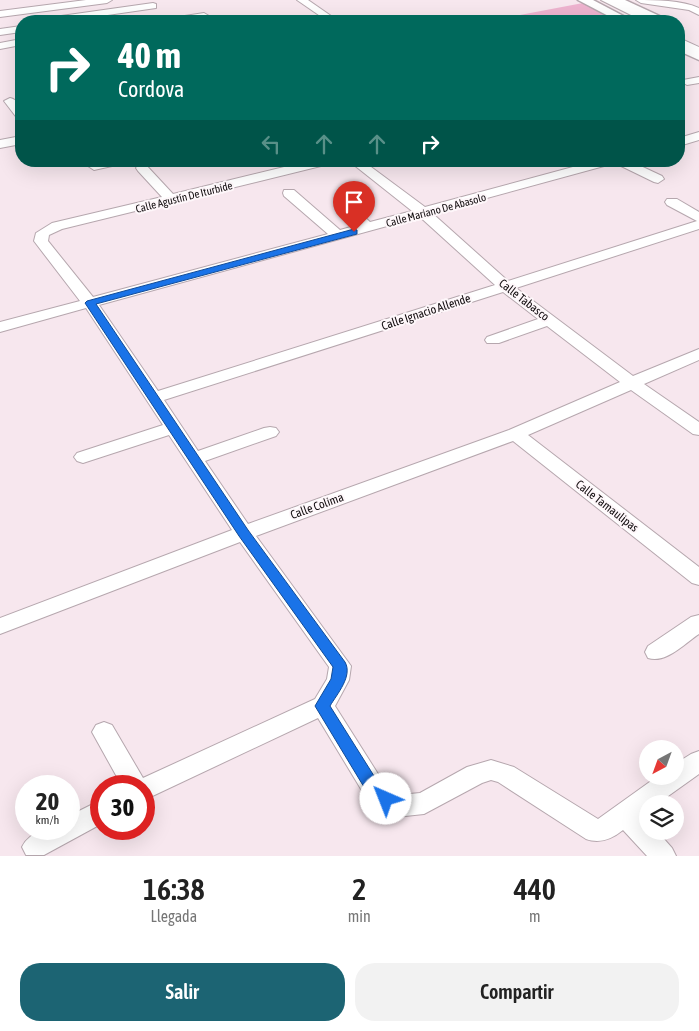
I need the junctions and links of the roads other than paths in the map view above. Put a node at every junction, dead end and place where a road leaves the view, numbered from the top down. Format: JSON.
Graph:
{"nodes":[{"id":1,"x":107,"y":0,"type":"edge"},
{"id":2,"x":325,"y":0,"type":"edge"},
{"id":3,"x":584,"y":0,"type":"edge"},
{"id":4,"x":594,"y":0,"type":"edge"},
{"id":5,"x":606,"y":0,"type":"edge"},
{"id":6,"x":645,"y":0,"type":"edge"},
{"id":7,"x":305,"y":1,"type":"edge"},
{"id":8,"x":617,"y":1,"type":"edge"},
{"id":9,"x":659,"y":2,"type":"edge"},
{"id":10,"x":699,"y":12,"type":"edge"},
{"id":11,"x":3,"y":13,"type":"edge"},
{"id":12,"x":96,"y":15,"type":"edge"},
{"id":13,"x":163,"y":15,"type":"edge"},
{"id":14,"x":325,"y":15,"type":"edge"},
{"id":15,"x":615,"y":15,"type":"edge"},
{"id":16,"x":625,"y":15,"type":"edge"},
{"id":17,"x":642,"y":15,"type":"edge"},
{"id":18,"x":644,"y":15,"type":"edge"},
{"id":19,"x":655,"y":15,"type":"edge"},
{"id":20,"x":15,"y":22,"type":"edge"},
{"id":21,"x":15,"y":28,"type":"edge"},
{"id":22,"x":0,"y":32,"type":"edge"},
{"id":23,"x":685,"y":33,"type":"edge"},
{"id":24,"x":685,"y":38,"type":"edge"},
{"id":25,"x":699,"y":40,"type":"edge"},
{"id":26,"x":15,"y":43,"type":"edge"},
{"id":27,"x":699,"y":44,"type":"edge"},
{"id":28,"x":685,"y":45,"type":"edge"},
{"id":29,"x":0,"y":46,"type":"edge"},
{"id":30,"x":685,"y":49,"type":"edge"},
{"id":31,"x":699,"y":51,"type":"edge"},
{"id":32,"x":699,"y":56,"type":"edge"},
{"id":33,"x":699,"y":80,"type":"edge"},
{"id":34,"x":687,"y":82,"type":"dead end"},
{"id":35,"x":10,"y":101,"type":"dead end"},
{"id":36,"x":15,"y":108,"type":"edge"},
{"id":37,"x":699,"y":136,"type":"edge"},
{"id":38,"x":685,"y":140,"type":"edge"},
{"id":39,"x":15,"y":141,"type":"edge"},
{"id":40,"x":0,"y":144,"type":"edge"},
{"id":41,"x":301,"y":167,"type":"edge"},
{"id":42,"x":363,"y":167,"type":"edge"},
{"id":43,"x":589,"y":167,"type":"edge"},
{"id":44,"x":632,"y":167,"type":"edge"},
{"id":45,"x":142,"y":168,"type":"dead end"},
{"id":46,"x":658,"y":180,"type":"dead end"},
{"id":47,"x":289,"y":193,"type":"dead end"},
{"id":48,"x":172,"y":200,"type":"junction"},
{"id":49,"x":672,"y":202,"type":"dead end"},
{"id":50,"x":424,"y":213,"type":"junction"},
{"id":51,"x":353,"y":214,"type":"dead end"},
{"id":52,"x":699,"y":218,"type":"edge"},
{"id":53,"x":699,"y":225,"type":"edge"},
{"id":54,"x":369,"y":228,"type":"junction"},
{"id":55,"x":339,"y":236,"type":"junction"},
{"id":56,"x":506,"y":287,"type":"junction"},
{"id":57,"x":90,"y":303,"type":"junction"},
{"id":58,"x":549,"y":320,"type":"junction"},
{"id":59,"x":0,"y":326,"type":"edge"},
{"id":60,"x":493,"y":340,"type":"dead end"},
{"id":61,"x":699,"y":354,"type":"edge"},
{"id":62,"x":632,"y":384,"type":"junction"},
{"id":63,"x":154,"y":398,"type":"junction"},
{"id":64,"x":173,"y":428,"type":"junction"},
{"id":65,"x":699,"y":430,"type":"edge"},
{"id":66,"x":270,"y":432,"type":"dead end"},
{"id":67,"x":515,"y":434,"type":"junction"},
{"id":68,"x":83,"y":457,"type":"dead end"},
{"id":69,"x":194,"y":459,"type":"junction"},
{"id":70,"x":244,"y":533,"type":"junction"},
{"id":71,"x":699,"y":578,"type":"edge"},
{"id":72,"x":699,"y":623,"type":"edge"},
{"id":73,"x":0,"y":626,"type":"edge"},
{"id":74,"x":656,"y":652,"type":"dead end"},
{"id":75,"x":322,"y":706,"type":"junction"},
{"id":76,"x":104,"y":732,"type":"dead end"},
{"id":77,"x":697,"y":766,"type":"edge"},
{"id":78,"x":129,"y":775,"type":"edge"},
{"id":79,"x":155,"y":784,"type":"edge"},
{"id":80,"x":624,"y":813,"type":"junction"},
{"id":81,"x":48,"y":840,"type":"edge"},
{"id":82,"x":35,"y":847,"type":"dead end"},
{"id":83,"x":663,"y":856,"type":"edge"}],
"edges":[{"from":1,"to":11,"type":"street"},
{"from":2,"to":7,"type":"street"},
{"from":3,"to":15,"type":"main road"},
{"from":4,"to":16,"type":"street"},
{"from":5,"to":17,"type":"street"},
{"from":6,"to":8,"type":"street"},
{"from":6,"to":9,"type":"street"},
{"from":7,"to":14,"type":"street"},
{"from":8,"to":18,"type":"main road"},
{"from":9,"to":10,"type":"street"},
{"from":9,"to":19,"type":"street"},
{"from":11,"to":20,"type":"street"},
{"from":12,"to":13,"type":"street"},
{"from":21,"to":22,"type":"street"},
{"from":23,"to":25,"type":"main road"},
{"from":24,"to":27,"type":"street"},
{"from":26,"to":29,"type":"street"},
{"from":28,"to":31,"type":"street"},
{"from":30,"to":32,"type":"main road"},
{"from":33,"to":34,"type":"street"},
{"from":35,"to":36,"type":"street"},
{"from":37,"to":38,"type":"street"},
{"from":39,"to":40,"type":"street"},
{"from":41,"to":48,"type":"street","name":"Calle Agustín De Iturbide"},
{"from":42,"to":50,"type":"street","name":"Calle Tabasco"},
{"from":43,"to":50,"type":"street","name":"Calle Mariano De Abasolo"},
{"from":44,"to":46,"type":"street"},
{"from":45,"to":48,"type":"street"},
{"from":47,"to":55,"type":"street"},
{"from":48,"to":57,"type":"street","name":"Calle Agustín De Iturbide"},
{"from":49,"to":52,"type":"street"},
{"from":50,"to":54,"type":"street","name":"Calle Mariano De Abasolo"},
{"from":50,"to":56,"type":"street","name":"Calle Tabasco"},
{"from":51,"to":54,"type":"street"},
{"from":53,"to":56,"type":"street","name":"Calle Ignacio Allende"},
{"from":54,"to":55,"type":"street","name":"Calle Mariano De Abasolo"},
{"from":55,"to":57,"type":"street","name":"Calle Mariano De Abasolo"},
{"from":56,"to":58,"type":"street","name":"Calle Tabasco"},
{"from":56,"to":63,"type":"street","name":"Calle Ignacio Allende"},
{"from":57,"to":59,"type":"street","name":"Calle Mariano De Abasolo"},
{"from":57,"to":63,"type":"street"},
{"from":58,"to":60,"type":"street"},
{"from":58,"to":62,"type":"street","name":"Calle Tabasco"},
{"from":61,"to":62,"type":"street","name":"Calle Colima"},
{"from":62,"to":65,"type":"street","name":"Calle Tabasco"},
{"from":62,"to":67,"type":"street","name":"Calle Colima"},
{"from":63,"to":64,"type":"street"},
{"from":64,"to":68,"type":"street"},
{"from":64,"to":69,"type":"street"},
{"from":66,"to":69,"type":"street"},
{"from":67,"to":70,"type":"street","name":"Calle Colima"},
{"from":67,"to":71,"type":"street","name":"Calle Tamaulipas"},
{"from":69,"to":70,"type":"street"},
{"from":70,"to":73,"type":"street","name":"Calle Colima"},
{"from":70,"to":75,"type":"street"},
{"from":72,"to":74,"type":"street"},
{"from":75,"to":79,"type":"street"},
{"from":75,"to":80,"type":"street"},
{"from":76,"to":78,"type":"street"},
{"from":77,"to":80,"type":"street"},
{"from":80,"to":83,"type":"street"},
{"from":81,"to":82,"type":"street"}]}
